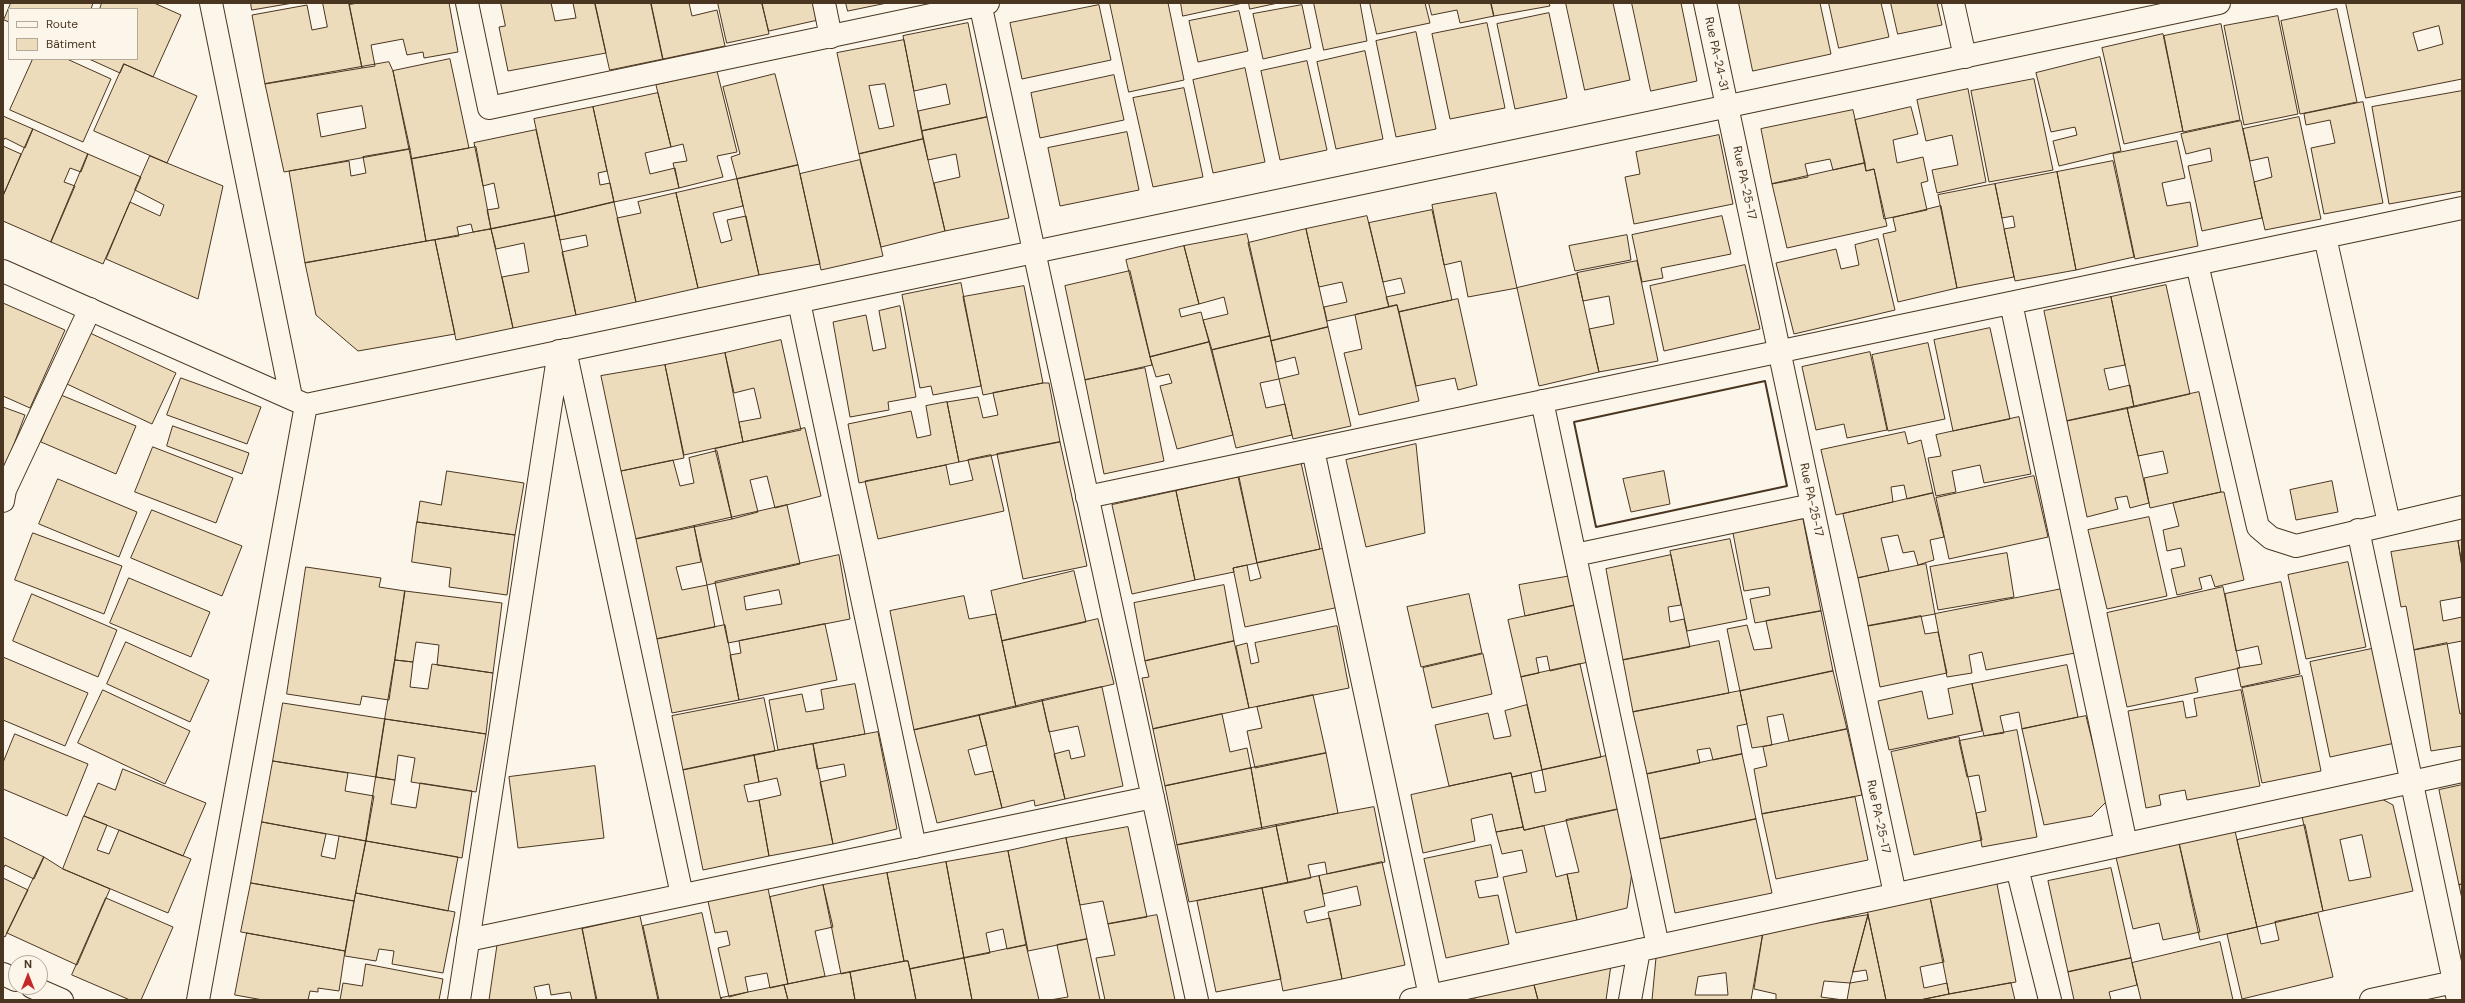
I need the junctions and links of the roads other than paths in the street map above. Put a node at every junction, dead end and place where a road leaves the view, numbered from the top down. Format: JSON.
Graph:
{"nodes":[{"id":1,"x":211,"y":3,"type":"edge"},
{"id":2,"x":467,"y":3,"type":"edge"},
{"id":3,"x":824,"y":3,"type":"edge"},
{"id":4,"x":1705,"y":3,"type":"edge"},
{"id":5,"x":1953,"y":3,"type":"edge"},
{"id":6,"x":2219,"y":3,"type":"edge"},
{"id":7,"x":983,"y":4,"type":"edge"},
{"id":8,"x":831,"y":36,"type":"junction"},
{"id":9,"x":1965,"y":57,"type":"junction"},
{"id":10,"x":1727,"y":106,"type":"junction"},
{"id":11,"x":2462,"y":208,"type":"edge"},
{"id":12,"x":2325,"y":237,"type":"junction"},
{"id":13,"x":1033,"y":252,"type":"junction"},
{"id":14,"x":2197,"y":264,"type":"junction"},
{"id":15,"x":3,"y":270,"type":"edge"},
{"id":16,"x":799,"y":302,"type":"junction"},
{"id":17,"x":2011,"y":303,"type":"junction"},
{"id":18,"x":90,"y":309,"type":"junction"},
{"id":19,"x":562,"y":351,"type":"junction"},
{"id":20,"x":1779,"y":352,"type":"junction"},
{"id":21,"x":298,"y":401,"type":"junction"},
{"id":22,"x":1542,"y":401,"type":"junction"},
{"id":23,"x":1313,"y":450,"type":"junction"},
{"id":24,"x":1087,"y":497,"type":"junction"},
{"id":25,"x":3,"y":501,"type":"edge"},
{"id":26,"x":1812,"y":505,"type":"junction"},
{"id":27,"x":2462,"y":507,"type":"edge"},
{"id":28,"x":2389,"y":524,"type":"junction"},
{"id":29,"x":2358,"y":530,"type":"junction"},
{"id":30,"x":1575,"y":555,"type":"junction"},
{"id":31,"x":2462,"y":770,"type":"edge"},
{"id":32,"x":2412,"y":782,"type":"junction"},
{"id":33,"x":1153,"y":797,"type":"junction"},
{"id":34,"x":2126,"y":844,"type":"junction"},
{"id":35,"x":915,"y":847,"type":"junction"},
{"id":36,"x":2018,"y":868,"type":"junction"},
{"id":37,"x":1895,"y":894,"type":"junction"},
{"id":38,"x":682,"y":895,"type":"junction"},
{"id":39,"x":468,"y":940,"type":"junction"},
{"id":40,"x":1648,"y":948,"type":"junction"},
{"id":41,"x":2456,"y":991,"type":"edge"},
{"id":42,"x":48,"y":994,"type":"edge"},
{"id":43,"x":1420,"y":998,"type":"edge"},
{"id":44,"x":62,"y":1000,"type":"edge"},
{"id":45,"x":198,"y":1000,"type":"edge"},
{"id":46,"x":459,"y":1000,"type":"edge"},
{"id":47,"x":1197,"y":1000,"type":"edge"},
{"id":48,"x":1630,"y":1000,"type":"edge"},
{"id":49,"x":2050,"y":1000,"type":"edge"},
{"id":50,"x":2371,"y":1000,"type":"edge"}],
"edges":[{"from":1,"to":21,"type":"street"},
{"from":2,"to":8,"type":"street"},
{"from":3,"to":8,"type":"street"},
{"from":4,"to":10,"type":"street","name":"Rue PA-24-31"},
{"from":5,"to":9,"type":"street"},
{"from":6,"to":9,"type":"street"},
{"from":7,"to":8,"type":"street"},
{"from":7,"to":13,"type":"street"},
{"from":9,"to":10,"type":"street"},
{"from":10,"to":13,"type":"street"},
{"from":10,"to":20,"type":"street","name":"Rue PA-25-17"},
{"from":11,"to":12,"type":"street"},
{"from":12,"to":14,"type":"street"},
{"from":12,"to":28,"type":"street"},
{"from":13,"to":16,"type":"street"},
{"from":13,"to":24,"type":"street"},
{"from":14,"to":17,"type":"street"},
{"from":14,"to":29,"type":"street"},
{"from":15,"to":18,"type":"street"},
{"from":16,"to":19,"type":"street"},
{"from":16,"to":35,"type":"street"},
{"from":17,"to":20,"type":"street"},
{"from":17,"to":34,"type":"street"},
{"from":18,"to":21,"type":"street"},
{"from":18,"to":25,"type":"street"},
{"from":19,"to":21,"type":"street"},
{"from":19,"to":38,"type":"street"},
{"from":19,"to":39,"type":"street"},
{"from":20,"to":22,"type":"street"},
{"from":20,"to":26,"type":"street","name":"Rue PA-25-17"},
{"from":21,"to":45,"type":"street"},
{"from":22,"to":23,"type":"street"},
{"from":22,"to":30,"type":"street"},
{"from":23,"to":24,"type":"street"},
{"from":23,"to":43,"type":"street"},
{"from":24,"to":33,"type":"street"},
{"from":26,"to":30,"type":"street"},
{"from":26,"to":37,"type":"street","name":"Rue PA-25-17"},
{"from":27,"to":28,"type":"street"},
{"from":28,"to":29,"type":"street"},
{"from":29,"to":32,"type":"street"},
{"from":30,"to":40,"type":"street"},
{"from":31,"to":32,"type":"street"},
{"from":32,"to":34,"type":"street"},
{"from":32,"to":41,"type":"street"},
{"from":33,"to":35,"type":"street"},
{"from":33,"to":47,"type":"street"},
{"from":34,"to":36,"type":"street"},
{"from":35,"to":38,"type":"street"},
{"from":36,"to":37,"type":"street"},
{"from":36,"to":49,"type":"street"},
{"from":37,"to":40,"type":"street"},
{"from":38,"to":39,"type":"street"},
{"from":39,"to":46,"type":"street"},
{"from":40,"to":43,"type":"street"},
{"from":40,"to":48,"type":"street"},
{"from":41,"to":50,"type":"street"},
{"from":42,"to":44,"type":"street"}]}
